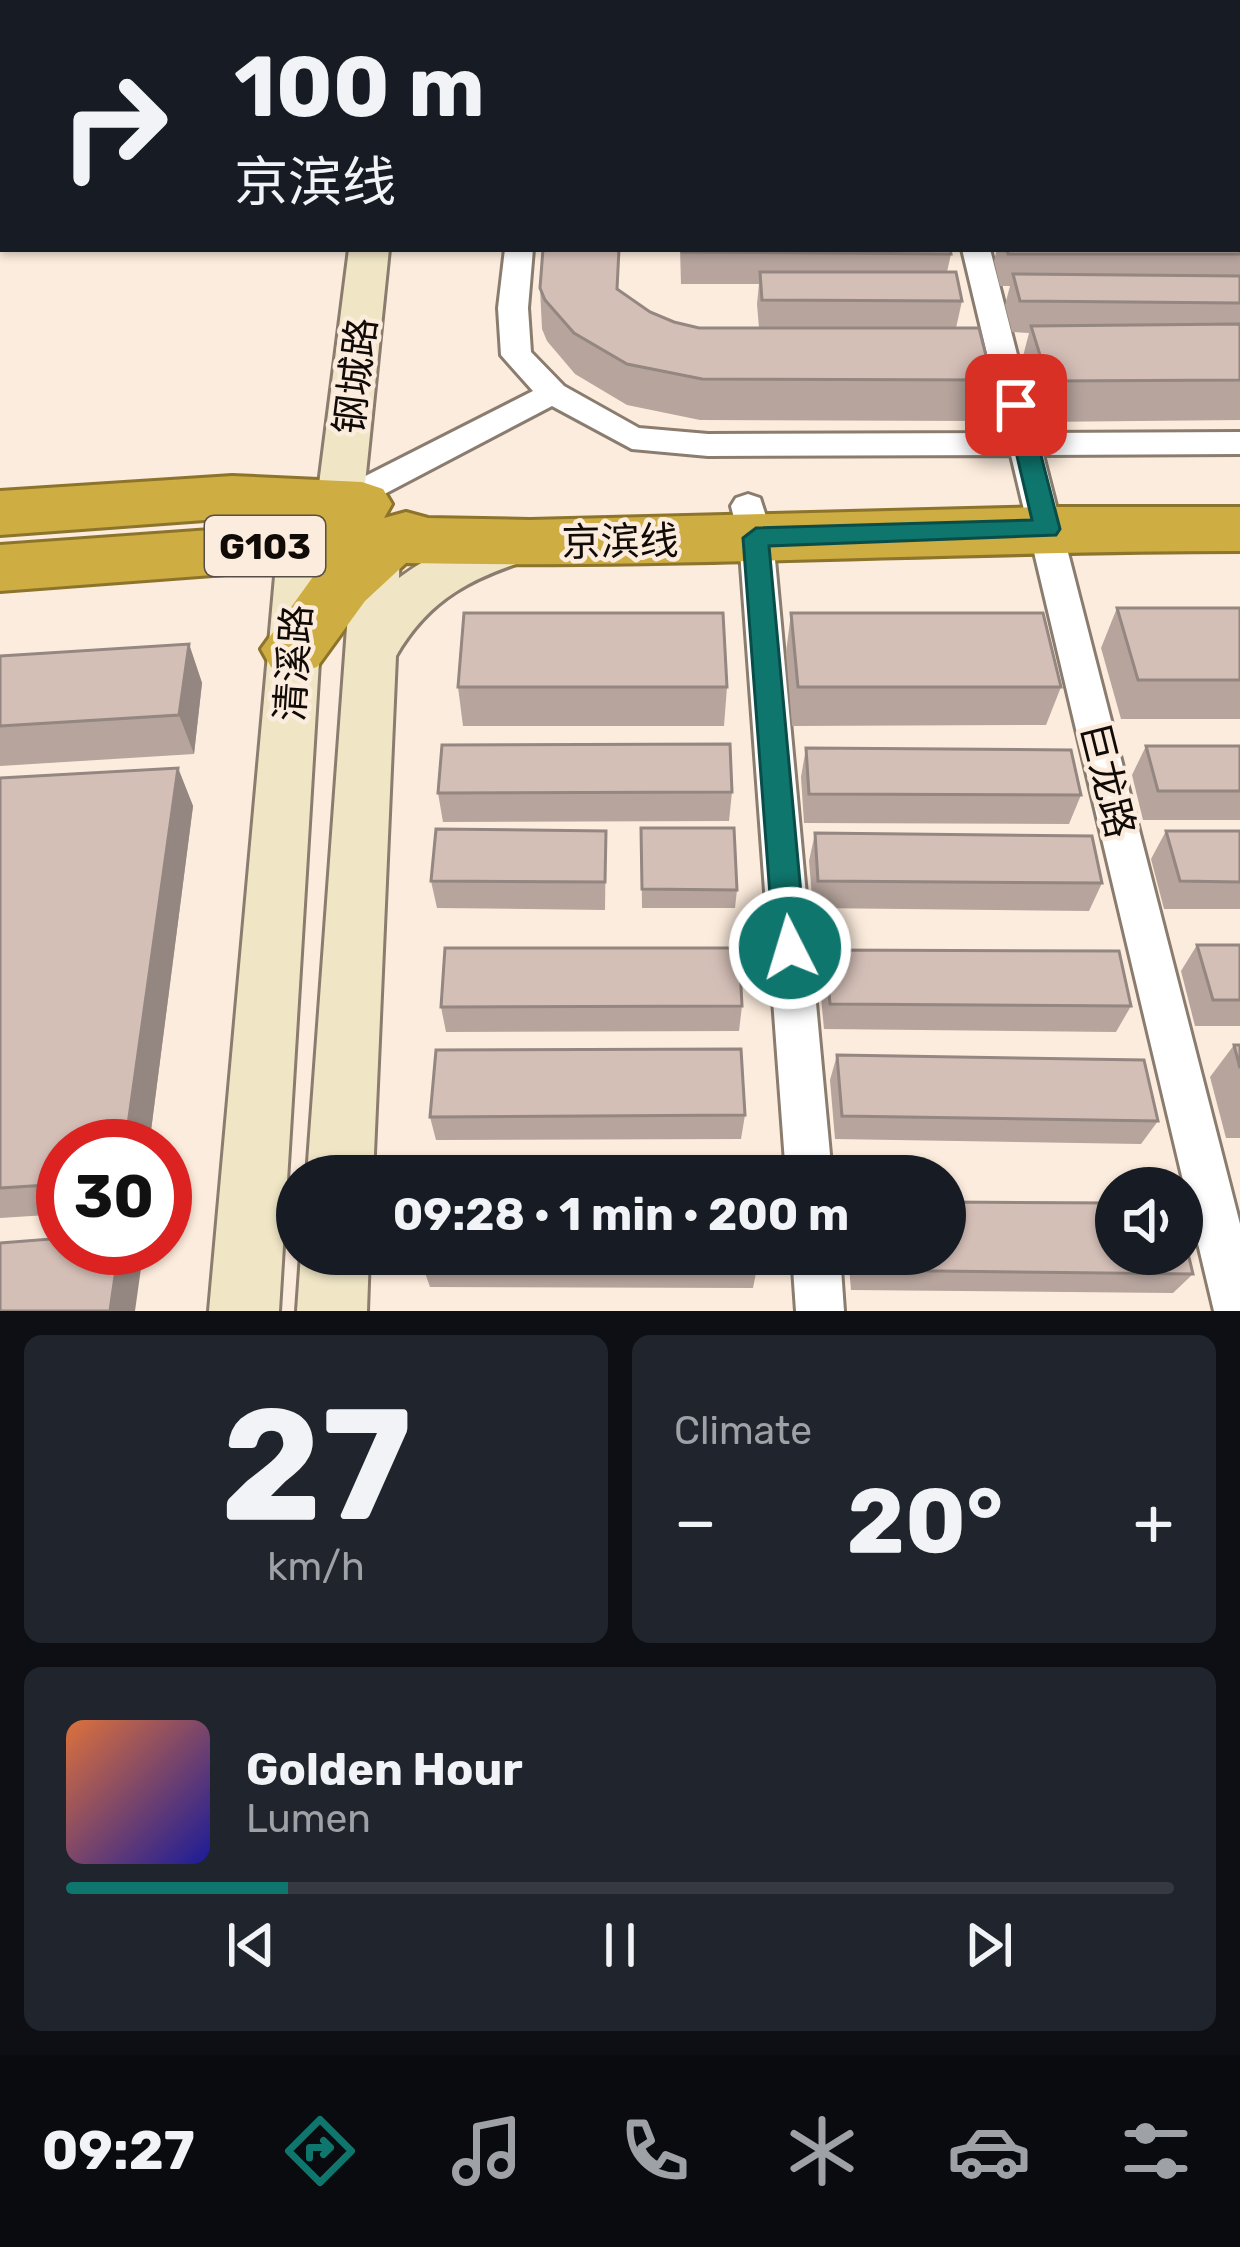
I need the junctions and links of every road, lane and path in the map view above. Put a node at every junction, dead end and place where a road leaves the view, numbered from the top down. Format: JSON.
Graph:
{"nodes":[{"id":1,"x":369,"y":252,"type":"edge"},
{"id":2,"x":519,"y":252,"type":"edge"},
{"id":3,"x":977,"y":252,"type":"edge"},
{"id":4,"x":553,"y":393,"type":"junction"},
{"id":5,"x":1240,"y":443,"type":"edge"},
{"id":6,"x":1027,"y":444,"type":"junction"},
{"id":7,"x":1240,"y":501,"type":"edge"},
{"id":8,"x":0,"y":513,"type":"edge"},
{"id":9,"x":1044,"y":515,"type":"junction"},
{"id":10,"x":752,"y":522,"type":"junction"},
{"id":11,"x":1240,"y":530,"type":"edge"},
{"id":12,"x":357,"y":536,"type":"junction"},
{"id":13,"x":530,"y":543,"type":"junction"},
{"id":14,"x":0,"y":568,"type":"edge"},
{"id":15,"x":293,"y":650,"type":"joint"},
{"id":16,"x":370,"y":656,"type":"junction"},
{"id":17,"x":341,"y":1155,"type":"edge"},
{"id":18,"x":807,"y":1155,"type":"edge"},
{"id":19,"x":334,"y":1275,"type":"edge"},
{"id":20,"x":817,"y":1275,"type":"edge"},
{"id":21,"x":244,"y":1311,"type":"edge"},
{"id":22,"x":332,"y":1311,"type":"edge"},
{"id":23,"x":820,"y":1311,"type":"edge"},
{"id":24,"x":1238,"y":1311,"type":"edge"}],
"edges":[{"from":1,"to":12,"type":"street","name":"钢城路"},
{"from":2,"to":4,"type":"street"},
{"from":3,"to":6,"type":"street","name":"巨龙路"},
{"from":4,"to":6,"type":"street"},
{"from":4,"to":12,"type":"street"},
{"from":5,"to":6,"type":"street"},
{"from":6,"to":9,"type":"street","name":"巨龙路"},
{"from":7,"to":9,"type":"highway","name":"京滨线","number":"G103"},
{"from":8,"to":12,"type":"highway","name":"京滨线","number":"G103"},
{"from":9,"to":10,"type":"highway","name":"京滨线","number":"G103"},
{"from":9,"to":11,"type":"highway","name":"京滨线","number":"G103"},
{"from":9,"to":24,"type":"street","name":"巨龙路"},
{"from":10,"to":12,"type":"highway","name":"京滨线","number":"G103"},
{"from":10,"to":13,"type":"highway","name":"京滨线","number":"G103"},
{"from":10,"to":18,"type":"street"},
{"from":12,"to":13,"type":"highway","name":"京滨线","number":"G103"},
{"from":12,"to":14,"type":"highway","name":"京滨线","number":"G103"},
{"from":12,"to":15,"type":"highway"},
{"from":12,"to":16,"type":"street","name":"清溪路"},
{"from":13,"to":16,"type":"street"},
{"from":15,"to":21,"type":"street","name":"清溪路"},
{"from":16,"to":17,"type":"street","name":"清溪路"},
{"from":19,"to":22,"type":"street"},
{"from":20,"to":23,"type":"street"}]}
